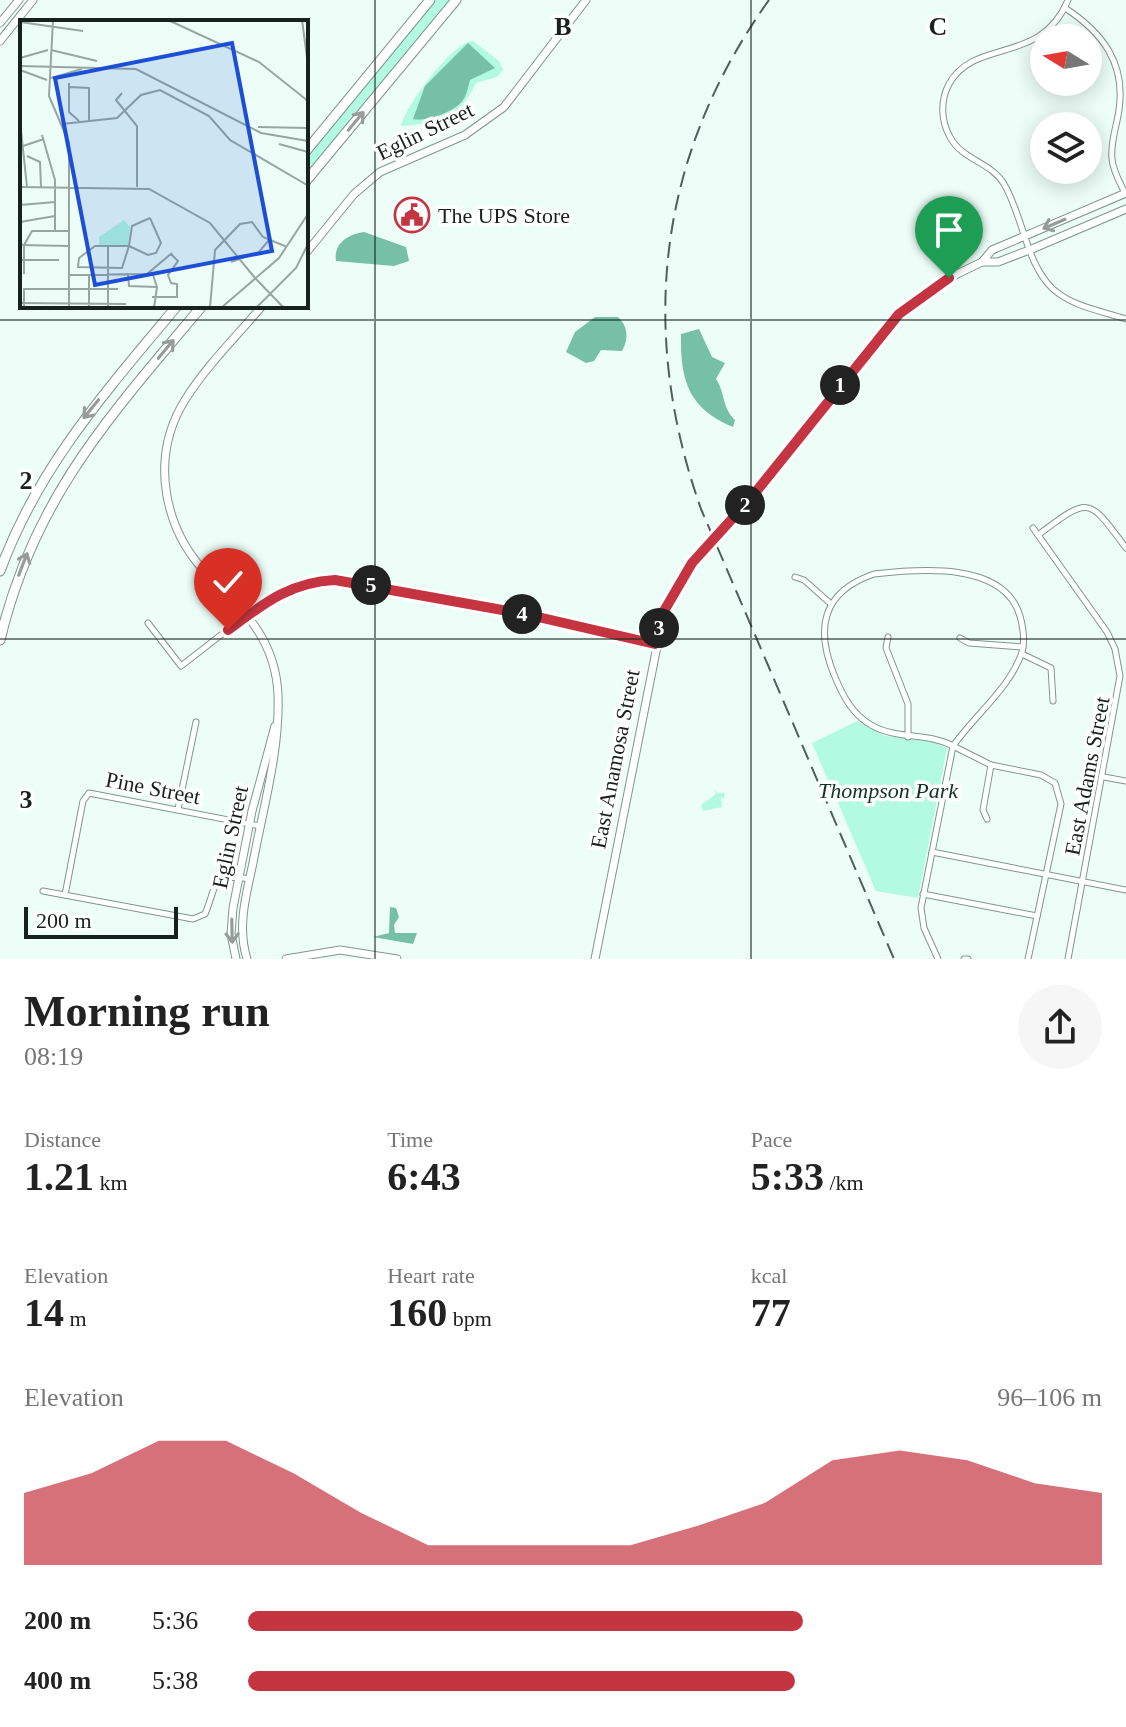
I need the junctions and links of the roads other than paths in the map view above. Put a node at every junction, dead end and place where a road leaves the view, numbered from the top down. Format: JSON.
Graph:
{"nodes":[{"id":1,"x":19,"y":0,"type":"edge"},
{"id":2,"x":33,"y":0,"type":"edge"},
{"id":3,"x":428,"y":0,"type":"edge"},
{"id":4,"x":458,"y":0,"type":"edge"},
{"id":5,"x":586,"y":0,"type":"edge"},
{"id":6,"x":1068,"y":0,"type":"edge"},
{"id":7,"x":1065,"y":8,"type":"junction"},
{"id":8,"x":0,"y":23,"type":"edge"},
{"id":9,"x":0,"y":41,"type":"edge"},
{"id":10,"x":308,"y":149,"type":"edge"},
{"id":11,"x":308,"y":179,"type":"edge"},
{"id":12,"x":1126,"y":194,"type":"edge"},
{"id":13,"x":1126,"y":209,"type":"edge"},
{"id":14,"x":1026,"y":235,"type":"junction"},
{"id":15,"x":1032,"y":249,"type":"junction"},
{"id":16,"x":308,"y":251,"type":"edge"},
{"id":17,"x":982,"y":262,"type":"junction"},
{"id":18,"x":175,"y":308,"type":"edge"},
{"id":19,"x":200,"y":308,"type":"edge"},
{"id":20,"x":260,"y":308,"type":"edge"},
{"id":21,"x":1126,"y":319,"type":"edge"},
{"id":22,"x":1033,"y":528,"type":"dead end"},
{"id":23,"x":1038,"y":535,"type":"junction"},
{"id":24,"x":1126,"y":548,"type":"edge"},
{"id":25,"x":0,"y":571,"type":"edge"},
{"id":26,"x":795,"y":577,"type":"dead end"},
{"id":27,"x":831,"y":604,"type":"junction"},
{"id":28,"x":249,"y":614,"type":"junction"},
{"id":29,"x":148,"y":623,"type":"dead end"},
{"id":30,"x":888,"y":637,"type":"dead end"},
{"id":31,"x":960,"y":638,"type":"dead end"},
{"id":32,"x":0,"y":640,"type":"edge"},
{"id":33,"x":655,"y":644,"type":"junction"},
{"id":34,"x":1126,"y":645,"type":"edge"},
{"id":35,"x":1023,"y":647,"type":"junction"},
{"id":36,"x":1115,"y":649,"type":"junction"},
{"id":37,"x":1022,"y":654,"type":"junction"},
{"id":38,"x":1053,"y":701,"type":"dead end"},
{"id":39,"x":196,"y":722,"type":"dead end"},
{"id":40,"x":276,"y":724,"type":"junction"},
{"id":41,"x":908,"y":737,"type":"junction"},
{"id":42,"x":953,"y":746,"type":"junction"},
{"id":43,"x":991,"y":765,"type":"junction"},
{"id":44,"x":1104,"y":777,"type":"junction"},
{"id":45,"x":1126,"y":781,"type":"edge"},
{"id":46,"x":178,"y":809,"type":"junction"},
{"id":47,"x":987,"y":819,"type":"dead end"},
{"id":48,"x":250,"y":824,"type":"junction"},
{"id":49,"x":260,"y":826,"type":"junction"},
{"id":50,"x":932,"y":852,"type":"junction"},
{"id":51,"x":1046,"y":875,"type":"junction"},
{"id":52,"x":240,"y":877,"type":"junction"},
{"id":53,"x":250,"y":879,"type":"junction"},
{"id":54,"x":1083,"y":882,"type":"junction"},
{"id":55,"x":1126,"y":890,"type":"edge"},
{"id":56,"x":43,"y":891,"type":"dead end"},
{"id":57,"x":923,"y":894,"type":"junction"},
{"id":58,"x":65,"y":895,"type":"junction"},
{"id":59,"x":1037,"y":916,"type":"junction"},
{"id":60,"x":236,"y":959,"type":"edge"},
{"id":61,"x":247,"y":959,"type":"edge"},
{"id":62,"x":286,"y":959,"type":"edge"},
{"id":63,"x":397,"y":959,"type":"edge"},
{"id":64,"x":595,"y":959,"type":"edge"},
{"id":65,"x":938,"y":959,"type":"edge"},
{"id":66,"x":1028,"y":959,"type":"edge"},
{"id":67,"x":1068,"y":959,"type":"edge"}],
"edges":[{"from":1,"to":8,"type":"street"},
{"from":2,"to":9,"type":"street"},
{"from":3,"to":10,"type":"highway"},
{"from":11,"to":4,"type":"highway","one_way":true},
{"from":5,"to":16,"type":"street","name":"Eglin Street"},
{"from":6,"to":7,"type":"street"},
{"from":7,"to":12,"type":"street"},
{"from":7,"to":14,"type":"street"},
{"from":12,"to":14,"type":"street","name":"East Anamosa Street","one_way":true},
{"from":13,"to":15,"type":"street","name":"East Anamosa Street"},
{"from":14,"to":15,"type":"street"},
{"from":14,"to":17,"type":"street","name":"East Anamosa Street"},
{"from":15,"to":17,"type":"street","name":"East Anamosa Street"},
{"from":15,"to":21,"type":"street"},
{"from":17,"to":33,"type":"street","name":"East Anamosa Street","bridge":true},
{"from":18,"to":25,"type":"highway","one_way":true},
{"from":32,"to":19,"type":"highway","one_way":true},
{"from":20,"to":28,"type":"street","name":"Eglin Street"},
{"from":22,"to":23,"type":"street","name":"East Adams Street"},
{"from":23,"to":24,"type":"street"},
{"from":23,"to":36,"type":"street","name":"East Adams Street"},
{"from":26,"to":27,"type":"street"},
{"from":27,"to":35,"type":"street"},
{"from":27,"to":41,"type":"street"},
{"from":28,"to":29,"type":"street"},
{"from":28,"to":33,"type":"street"},
{"from":28,"to":40,"type":"street","name":"Eglin Street"},
{"from":30,"to":41,"type":"street"},
{"from":31,"to":35,"type":"street"},
{"from":33,"to":64,"type":"street","name":"East Anamosa Street"},
{"from":34,"to":36,"type":"street"},
{"from":35,"to":37,"type":"street"},
{"from":36,"to":44,"type":"street","name":"East Adams Street"},
{"from":37,"to":38,"type":"street"},
{"from":37,"to":42,"type":"street"},
{"from":39,"to":46,"type":"street"},
{"from":40,"to":48,"type":"street","name":"Eglin Street"},
{"from":40,"to":49,"type":"street","name":"Eglin Street"},
{"from":41,"to":42,"type":"street"},
{"from":42,"to":43,"type":"street"},
{"from":42,"to":50,"type":"street"},
{"from":43,"to":47,"type":"street"},
{"from":43,"to":51,"type":"street"},
{"from":44,"to":45,"type":"street"},
{"from":44,"to":54,"type":"street","name":"East Adams Street"},
{"from":46,"to":48,"type":"street","name":"Pine Street"},
{"from":46,"to":58,"type":"street","name":"Pine Street"},
{"from":48,"to":49,"type":"street","name":"Pine Street"},
{"from":48,"to":52,"type":"street","name":"Eglin Street"},
{"from":49,"to":53,"type":"street","name":"Eglin Street"},
{"from":50,"to":51,"type":"street"},
{"from":50,"to":57,"type":"street"},
{"from":51,"to":54,"type":"street"},
{"from":51,"to":59,"type":"street"},
{"from":52,"to":53,"type":"street"},
{"from":52,"to":58,"type":"street"},
{"from":52,"to":60,"type":"street","name":"Eglin Street","one_way":true},
{"from":53,"to":61,"type":"street","name":"Eglin Street"},
{"from":54,"to":55,"type":"street"},
{"from":54,"to":67,"type":"street","name":"East Adams Street"},
{"from":56,"to":58,"type":"street"},
{"from":57,"to":59,"type":"street"},
{"from":57,"to":65,"type":"street"},
{"from":59,"to":66,"type":"street"},
{"from":62,"to":63,"type":"street"}]}
